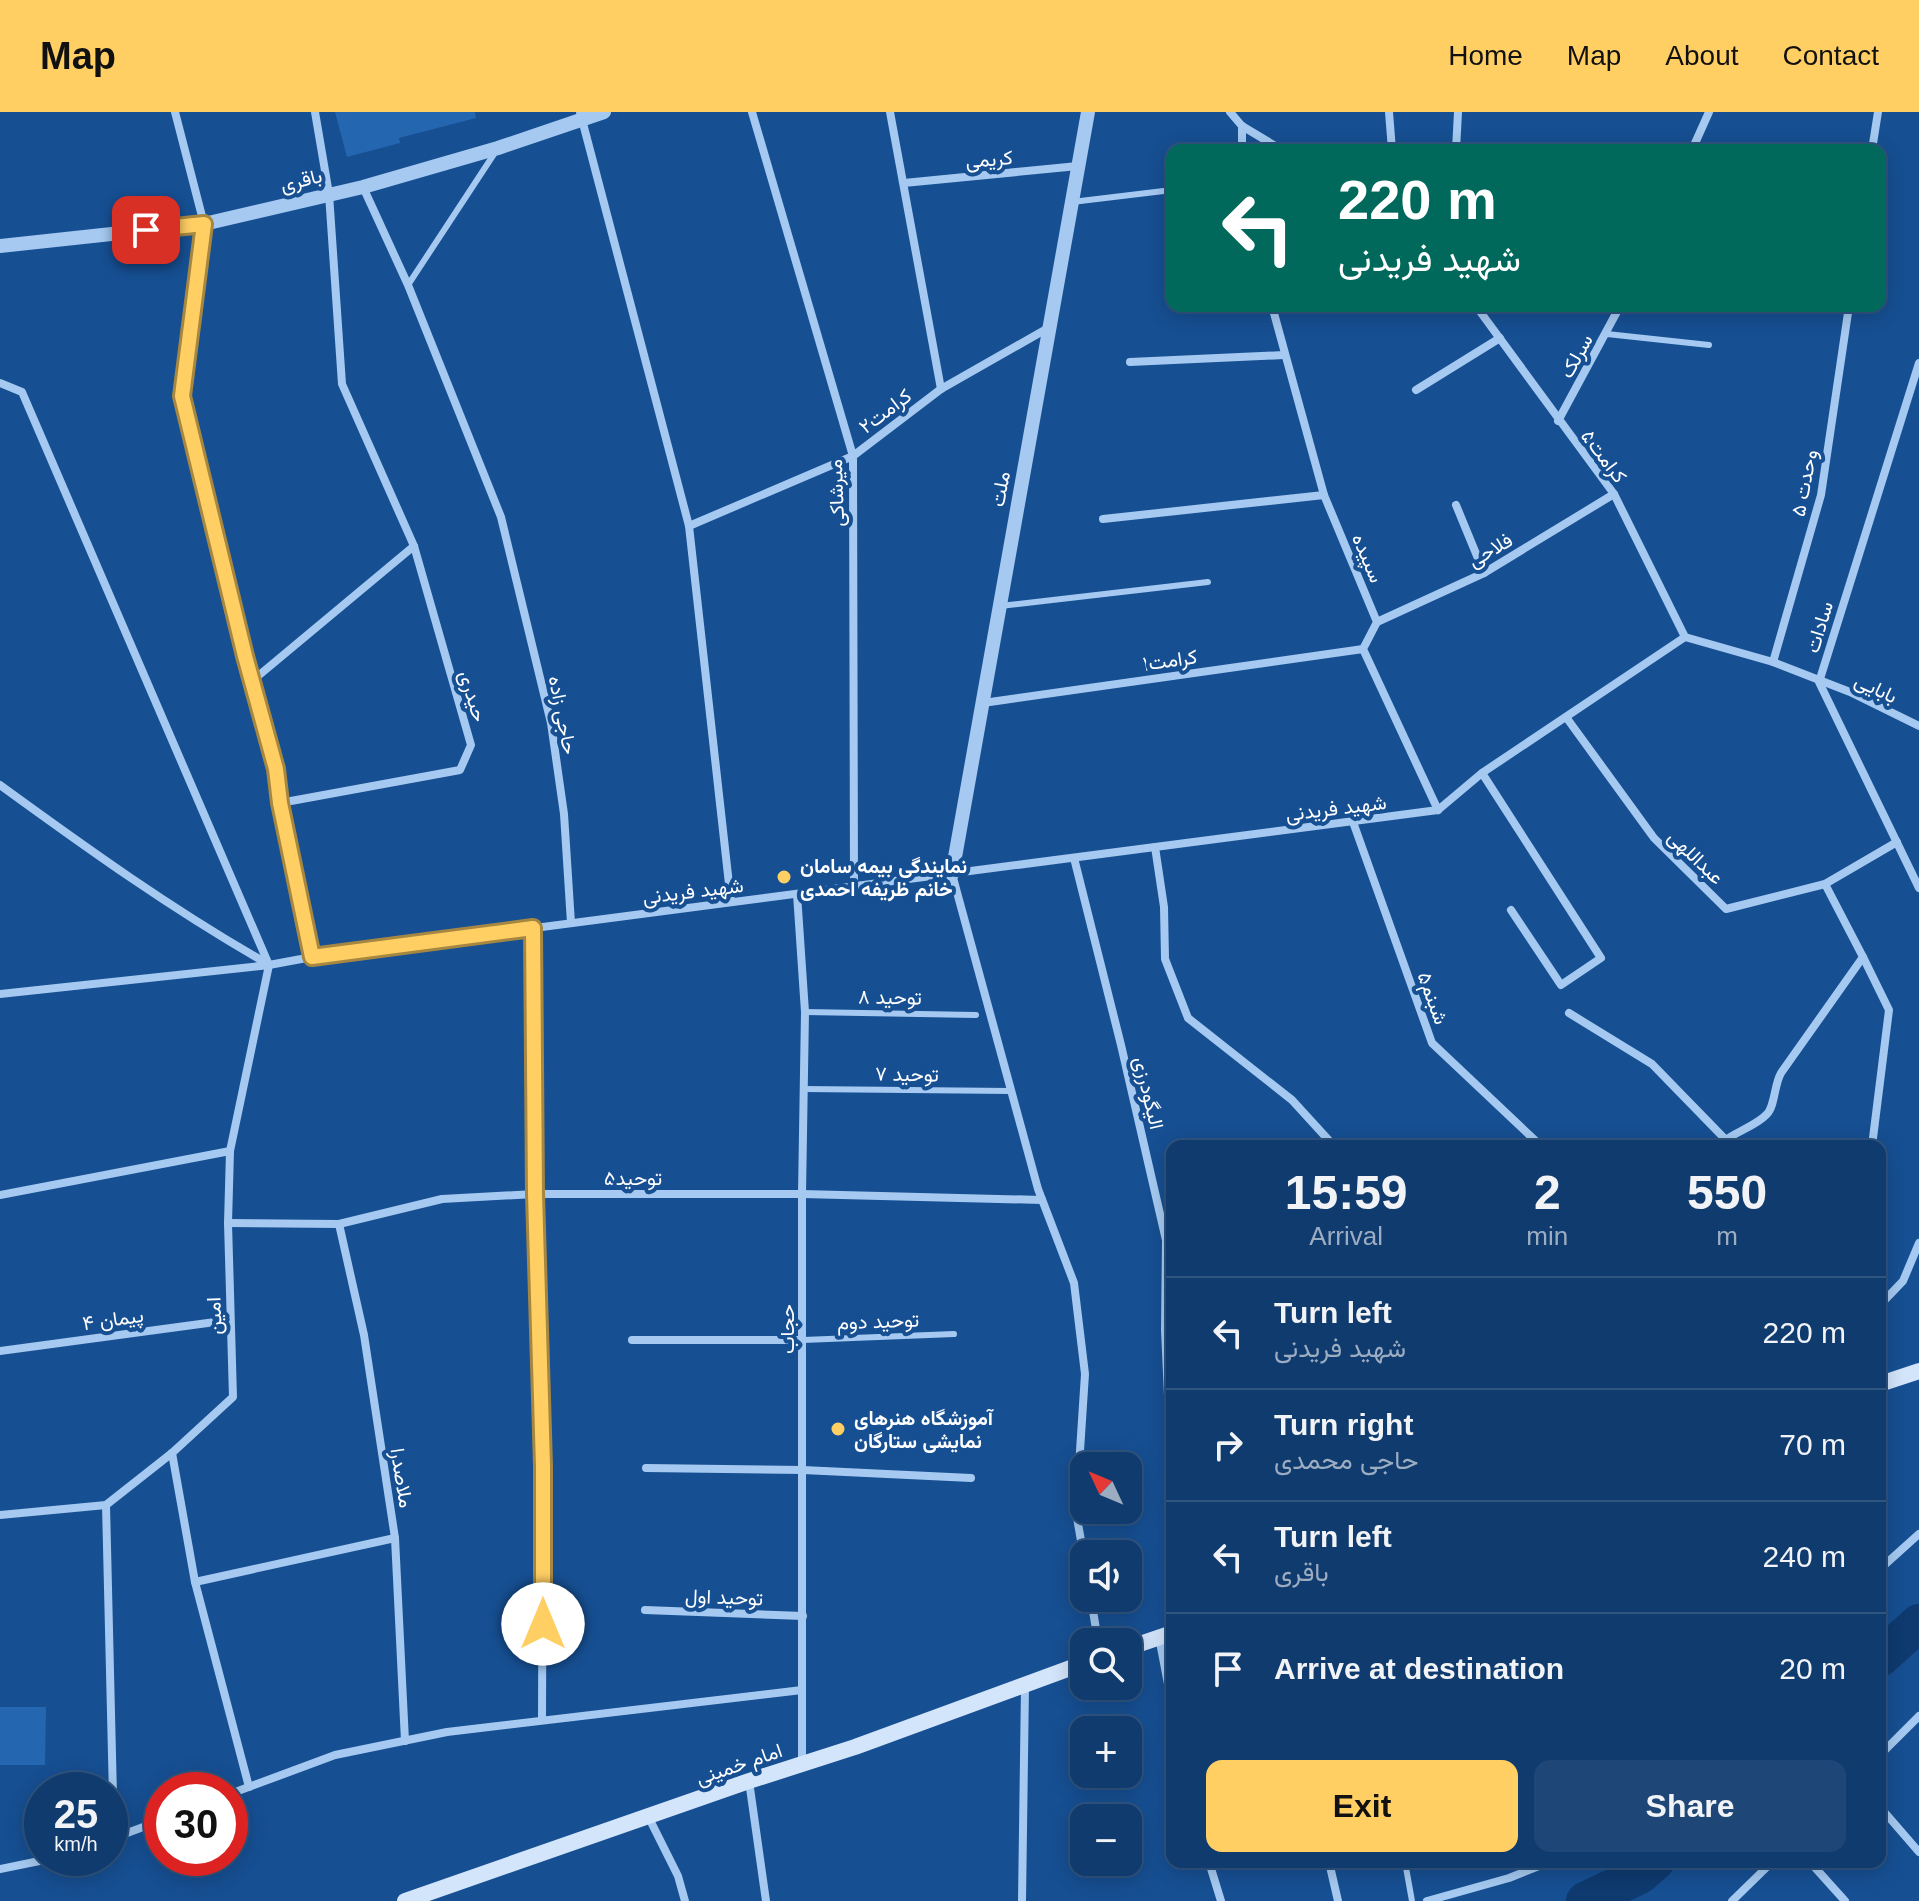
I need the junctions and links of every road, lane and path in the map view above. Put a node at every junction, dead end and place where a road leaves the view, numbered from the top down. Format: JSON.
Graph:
{"nodes":[{"id":1,"x":175,"y":112,"type":"edge"},
{"id":2,"x":315,"y":112,"type":"edge"},
{"id":3,"x":604,"y":112,"type":"edge"},
{"id":4,"x":752,"y":112,"type":"edge"},
{"id":5,"x":890,"y":112,"type":"edge"},
{"id":6,"x":1088,"y":112,"type":"edge"},
{"id":7,"x":1230,"y":112,"type":"edge"},
{"id":8,"x":1389,"y":112,"type":"edge"},
{"id":9,"x":1458,"y":112,"type":"edge"},
{"id":10,"x":1709,"y":112,"type":"edge"},
{"id":11,"x":1878,"y":112,"type":"edge"},
{"id":12,"x":580,"y":116,"type":"edge"},
{"id":13,"x":1242,"y":126,"type":"junction"},
{"id":14,"x":1242,"y":144,"type":"edge"},
{"id":15,"x":1272,"y":144,"type":"edge"},
{"id":16,"x":1392,"y":144,"type":"edge"},
{"id":17,"x":1456,"y":144,"type":"edge"},
{"id":18,"x":1695,"y":144,"type":"edge"},
{"id":19,"x":1873,"y":144,"type":"edge"},
{"id":20,"x":498,"y":148,"type":"junction"},
{"id":21,"x":1078,"y":166,"type":"junction"},
{"id":22,"x":904,"y":183,"type":"junction"},
{"id":23,"x":363,"y":187,"type":"junction"},
{"id":24,"x":1166,"y":191,"type":"edge"},
{"id":25,"x":329,"y":194,"type":"junction"},
{"id":26,"x":1072,"y":202,"type":"junction"},
{"id":27,"x":204,"y":224,"type":"junction"},
{"id":28,"x":0,"y":246,"type":"edge"},
{"id":29,"x":408,"y":285,"type":"junction"},
{"id":30,"x":1273,"y":312,"type":"edge"},
{"id":31,"x":1480,"y":312,"type":"edge"},
{"id":32,"x":1617,"y":312,"type":"edge"},
{"id":33,"x":1848,"y":312,"type":"edge"},
{"id":34,"x":1050,"y":327,"type":"junction"},
{"id":35,"x":1607,"y":334,"type":"junction"},
{"id":36,"x":1500,"y":338,"type":"junction"},
{"id":37,"x":1709,"y":345,"type":"dead end"},
{"id":38,"x":1284,"y":355,"type":"junction"},
{"id":39,"x":1130,"y":362,"type":"dead end"},
{"id":40,"x":1919,"y":363,"type":"edge"},
{"id":41,"x":0,"y":383,"type":"edge"},
{"id":42,"x":941,"y":389,"type":"junction"},
{"id":43,"x":1416,"y":390,"type":"dead end"},
{"id":44,"x":1558,"y":421,"type":"junction"},
{"id":45,"x":853,"y":456,"type":"junction"},
{"id":46,"x":1614,"y":494,"type":"junction"},
{"id":47,"x":1324,"y":495,"type":"junction"},
{"id":48,"x":1456,"y":505,"type":"dead end"},
{"id":49,"x":1103,"y":519,"type":"dead end"},
{"id":50,"x":689,"y":526,"type":"junction"},
{"id":51,"x":414,"y":546,"type":"junction"},
{"id":52,"x":1484,"y":573,"type":"junction"},
{"id":53,"x":1208,"y":582,"type":"dead end"},
{"id":54,"x":1000,"y":606,"type":"junction"},
{"id":55,"x":1377,"y":622,"type":"junction"},
{"id":56,"x":1685,"y":637,"type":"junction"},
{"id":57,"x":1363,"y":649,"type":"junction"},
{"id":58,"x":1773,"y":662,"type":"junction"},
{"id":59,"x":252,"y":681,"type":"junction"},
{"id":60,"x":1819,"y":682,"type":"junction"},
{"id":61,"x":983,"y":703,"type":"junction"},
{"id":62,"x":1566,"y":717,"type":"junction"},
{"id":63,"x":1919,"y":726,"type":"edge"},
{"id":64,"x":1482,"y":773,"type":"junction"},
{"id":65,"x":0,"y":785,"type":"edge"},
{"id":66,"x":280,"y":803,"type":"junction"},
{"id":67,"x":1438,"y":810,"type":"junction"},
{"id":68,"x":1353,"y":822,"type":"junction"},
{"id":69,"x":1897,"y":842,"type":"junction"},
{"id":70,"x":1155,"y":847,"type":"junction"},
{"id":71,"x":1074,"y":858,"type":"junction"},
{"id":72,"x":952,"y":874,"type":"junction"},
{"id":73,"x":1825,"y":884,"type":"junction"},
{"id":74,"x":854,"y":886,"type":"junction"},
{"id":75,"x":1919,"y":888,"type":"edge"},
{"id":76,"x":797,"y":894,"type":"junction"},
{"id":77,"x":731,"y":902,"type":"junction"},
{"id":78,"x":1511,"y":910,"type":"dead end"},
{"id":79,"x":571,"y":923,"type":"junction"},
{"id":80,"x":533,"y":928,"type":"junction"},
{"id":81,"x":312,"y":957,"type":"junction"},
{"id":82,"x":1863,"y":957,"type":"junction"},
{"id":83,"x":269,"y":965,"type":"junction"},
{"id":84,"x":0,"y":994,"type":"edge"},
{"id":85,"x":805,"y":1012,"type":"junction"},
{"id":86,"x":1569,"y":1013,"type":"dead end"},
{"id":87,"x":976,"y":1015,"type":"dead end"},
{"id":88,"x":803,"y":1089,"type":"junction"},
{"id":89,"x":1011,"y":1091,"type":"junction"},
{"id":90,"x":1329,"y":1140,"type":"edge"},
{"id":91,"x":1535,"y":1140,"type":"edge"},
{"id":92,"x":1719,"y":1140,"type":"edge"},
{"id":93,"x":1727,"y":1140,"type":"edge"},
{"id":94,"x":1873,"y":1140,"type":"edge"},
{"id":95,"x":230,"y":1151,"type":"junction"},
{"id":96,"x":535,"y":1194,"type":"junction"},
{"id":97,"x":802,"y":1194,"type":"junction"},
{"id":98,"x":0,"y":1195,"type":"edge"},
{"id":99,"x":1042,"y":1200,"type":"junction"},
{"id":100,"x":228,"y":1223,"type":"junction"},
{"id":101,"x":339,"y":1224,"type":"junction"},
{"id":102,"x":1166,"y":1240,"type":"edge"},
{"id":103,"x":1166,"y":1240,"type":"edge"},
{"id":104,"x":1919,"y":1243,"type":"edge"},
{"id":105,"x":1886,"y":1299,"type":"edge"},
{"id":106,"x":230,"y":1320,"type":"junction"},
{"id":107,"x":954,"y":1334,"type":"dead end"},
{"id":108,"x":632,"y":1340,"type":"dead end"},
{"id":109,"x":803,"y":1340,"type":"junction"},
{"id":110,"x":0,"y":1351,"type":"edge"},
{"id":111,"x":1166,"y":1352,"type":"edge"},
{"id":112,"x":1919,"y":1371,"type":"edge"},
{"id":113,"x":1886,"y":1382,"type":"edge"},
{"id":114,"x":172,"y":1453,"type":"junction"},
{"id":115,"x":646,"y":1468,"type":"dead end"},
{"id":116,"x":803,"y":1470,"type":"junction"},
{"id":117,"x":971,"y":1478,"type":"dead end"},
{"id":118,"x":106,"y":1505,"type":"junction"},
{"id":119,"x":0,"y":1515,"type":"edge"},
{"id":120,"x":1919,"y":1534,"type":"edge"},
{"id":121,"x":395,"y":1538,"type":"junction"},
{"id":122,"x":1081,"y":1540,"type":"edge"},
{"id":123,"x":1886,"y":1564,"type":"edge"},
{"id":124,"x":195,"y":1582,"type":"junction"},
{"id":125,"x":645,"y":1610,"type":"dead end"},
{"id":126,"x":803,"y":1616,"type":"junction"},
{"id":127,"x":1166,"y":1635,"type":"edge"},
{"id":128,"x":1142,"y":1643,"type":"edge"},
{"id":129,"x":1070,"y":1668,"type":"edge"},
{"id":130,"x":1025,"y":1684,"type":"junction"},
{"id":131,"x":802,"y":1690,"type":"junction"},
{"id":132,"x":1919,"y":1716,"type":"edge"},
{"id":133,"x":542,"y":1719,"type":"junction"},
{"id":134,"x":405,"y":1741,"type":"junction"},
{"id":135,"x":1886,"y":1749,"type":"edge"},
{"id":136,"x":802,"y":1764,"type":"junction"},
{"id":137,"x":111,"y":1772,"type":"edge"},
{"id":138,"x":749,"y":1781,"type":"junction"},
{"id":139,"x":249,"y":1787,"type":"joint"},
{"id":140,"x":1886,"y":1814,"type":"edge"},
{"id":141,"x":648,"y":1816,"type":"junction"},
{"id":142,"x":1919,"y":1852,"type":"edge"},
{"id":143,"x":24,"y":1864,"type":"edge"},
{"id":144,"x":1211,"y":1868,"type":"edge"},
{"id":145,"x":1330,"y":1868,"type":"edge"},
{"id":146,"x":1406,"y":1868,"type":"edge"},
{"id":147,"x":1534,"y":1868,"type":"edge"},
{"id":148,"x":1766,"y":1868,"type":"edge"},
{"id":149,"x":1815,"y":1868,"type":"edge"},
{"id":150,"x":0,"y":1869,"type":"edge"},
{"id":151,"x":408,"y":1901,"type":"edge"},
{"id":152,"x":685,"y":1901,"type":"edge"},
{"id":153,"x":766,"y":1901,"type":"edge"},
{"id":154,"x":1022,"y":1901,"type":"edge"},
{"id":155,"x":1221,"y":1901,"type":"edge"},
{"id":156,"x":1338,"y":1901,"type":"edge"},
{"id":157,"x":1412,"y":1901,"type":"edge"},
{"id":158,"x":1427,"y":1901,"type":"edge"},
{"id":159,"x":1732,"y":1901,"type":"edge"},
{"id":160,"x":1845,"y":1901,"type":"edge"}],
"edges":[{"from":1,"to":27,"type":"street"},
{"from":2,"to":25,"type":"street"},
{"from":3,"to":12,"type":"street","name":"باقری"},
{"from":4,"to":45,"type":"street","name":"میرشاکی"},
{"from":5,"to":22,"type":"street"},
{"from":6,"to":21,"type":"street","name":"ملت"},
{"from":7,"to":13,"type":"street"},
{"from":8,"to":16,"type":"street"},
{"from":9,"to":17,"type":"street"},
{"from":10,"to":18,"type":"street"},
{"from":11,"to":19,"type":"street"},
{"from":12,"to":20,"type":"street","name":"باقری"},
{"from":12,"to":50,"type":"street"},
{"from":13,"to":14,"type":"street"},
{"from":13,"to":15,"type":"street"},
{"from":20,"to":23,"type":"street","name":"باقری"},
{"from":20,"to":29,"type":"lane"},
{"from":21,"to":22,"type":"street","name":"کریمی"},
{"from":21,"to":26,"type":"street","name":"ملت"},
{"from":22,"to":42,"type":"street"},
{"from":23,"to":25,"type":"street","name":"باقری"},
{"from":23,"to":29,"type":"street","name":"حاجی زاده"},
{"from":24,"to":26,"type":"lane"},
{"from":25,"to":27,"type":"street","name":"باقری"},
{"from":25,"to":51,"type":"street"},
{"from":26,"to":34,"type":"street","name":"ملت"},
{"from":27,"to":28,"type":"street","name":"باقری"},
{"from":27,"to":59,"type":"street"},
{"from":29,"to":79,"type":"street","name":"حاجی زاده"},
{"from":30,"to":38,"type":"street","name":"سپیده"},
{"from":31,"to":36,"type":"street","name":"کرامت۵"},
{"from":32,"to":35,"type":"street","name":"سرلک"},
{"from":33,"to":58,"type":"street","name":"وحدت ۵"},
{"from":34,"to":42,"type":"street","name":"کرامت۲"},
{"from":34,"to":54,"type":"street","name":"ملت"},
{"from":35,"to":37,"type":"lane"},
{"from":35,"to":44,"type":"street","name":"سرلک"},
{"from":36,"to":43,"type":"street"},
{"from":36,"to":44,"type":"street","name":"کرامت۵"},
{"from":38,"to":39,"type":"street"},
{"from":38,"to":47,"type":"street","name":"سپیده"},
{"from":40,"to":60,"type":"street","name":"سادات"},
{"from":41,"to":83,"type":"street"},
{"from":42,"to":45,"type":"street","name":"کرامت۲"},
{"from":44,"to":46,"type":"street","name":"کرامت۵"},
{"from":45,"to":50,"type":"street","name":"کرامت۲"},
{"from":45,"to":74,"type":"street","name":"میرشاکی"},
{"from":46,"to":52,"type":"street","name":"فلاحی"},
{"from":46,"to":56,"type":"street","name":"کرامت۵"},
{"from":47,"to":49,"type":"street"},
{"from":47,"to":55,"type":"street","name":"سپیده"},
{"from":48,"to":52,"type":"street"},
{"from":50,"to":77,"type":"street"},
{"from":51,"to":59,"type":"street"},
{"from":51,"to":66,"type":"street","name":"حیدری"},
{"from":52,"to":55,"type":"street","name":"فلاحی"},
{"from":53,"to":54,"type":"lane"},
{"from":54,"to":61,"type":"street","name":"ملت"},
{"from":55,"to":57,"type":"street"},
{"from":56,"to":58,"type":"street","name":"بابایی"},
{"from":56,"to":62,"type":"street"},
{"from":57,"to":61,"type":"street","name":"کرامت۱"},
{"from":57,"to":67,"type":"street"},
{"from":58,"to":60,"type":"street","name":"بابایی"},
{"from":59,"to":66,"type":"street"},
{"from":60,"to":63,"type":"street","name":"بابایی"},
{"from":60,"to":69,"type":"street","name":"سادات"},
{"from":61,"to":72,"type":"street","name":"ملت"},
{"from":62,"to":64,"type":"street"},
{"from":62,"to":73,"type":"street","name":"عبداللهی"},
{"from":64,"to":67,"type":"street"},
{"from":64,"to":78,"type":"street"},
{"from":65,"to":83,"type":"street"},
{"from":66,"to":81,"type":"street"},
{"from":67,"to":68,"type":"street","name":"شهید فریدنی"},
{"from":68,"to":70,"type":"street","name":"شهید فریدنی"},
{"from":68,"to":91,"type":"street","name":"شبنم۵"},
{"from":69,"to":73,"type":"street","name":"عبداللهی"},
{"from":69,"to":75,"type":"street","name":"سادات"},
{"from":70,"to":71,"type":"street","name":"شهید فریدنی"},
{"from":70,"to":90,"type":"street"},
{"from":71,"to":72,"type":"street","name":"شهید فریدنی"},
{"from":71,"to":103,"type":"street","name":"الیگودرزی"},
{"from":72,"to":74,"type":"street","name":"شهید فریدنی"},
{"from":72,"to":89,"type":"street"},
{"from":73,"to":82,"type":"street"},
{"from":74,"to":76,"type":"street","name":"شهید فریدنی"},
{"from":76,"to":77,"type":"street","name":"شهید فریدنی"},
{"from":76,"to":85,"type":"street","name":"حجاب"},
{"from":77,"to":79,"type":"street","name":"شهید فریدنی"},
{"from":79,"to":80,"type":"street","name":"شهید فریدنی"},
{"from":80,"to":81,"type":"street","name":"شهید فریدنی"},
{"from":80,"to":96,"type":"street"},
{"from":81,"to":83,"type":"street","name":"شهید فریدنی"},
{"from":82,"to":93,"type":"street"},
{"from":82,"to":94,"type":"street"},
{"from":83,"to":84,"type":"street","name":"شهید فریدنی"},
{"from":83,"to":95,"type":"street","name":"امین"},
{"from":85,"to":87,"type":"lane","name":"توحید ۸"},
{"from":85,"to":88,"type":"street","name":"حجاب"},
{"from":86,"to":92,"type":"street"},
{"from":88,"to":89,"type":"lane","name":"توحید ۷"},
{"from":88,"to":97,"type":"street","name":"حجاب"},
{"from":89,"to":99,"type":"street"},
{"from":95,"to":98,"type":"street"},
{"from":95,"to":100,"type":"street","name":"امین"},
{"from":96,"to":97,"type":"street","name":"توحید۵"},
{"from":96,"to":101,"type":"street","name":"توحید۵"},
{"from":96,"to":133,"type":"street"},
{"from":97,"to":99,"type":"street","name":"توحید۵"},
{"from":97,"to":109,"type":"street","name":"حجاب"},
{"from":99,"to":122,"type":"street"},
{"from":100,"to":101,"type":"street","name":"توحید۵"},
{"from":100,"to":106,"type":"street","name":"امین"},
{"from":101,"to":121,"type":"street","name":"ملاصدرا"},
{"from":102,"to":111,"type":"street","name":"الیگودرزی"},
{"from":104,"to":105,"type":"street"},
{"from":106,"to":110,"type":"street","name":"پیمان ۴"},
{"from":106,"to":114,"type":"street","name":"امین"},
{"from":107,"to":109,"type":"lane","name":"توحید دوم"},
{"from":108,"to":109,"type":"street"},
{"from":109,"to":116,"type":"street","name":"حجاب"},
{"from":112,"to":113,"type":"main road"},
{"from":114,"to":118,"type":"street","name":"امین"},
{"from":114,"to":124,"type":"street"},
{"from":115,"to":116,"type":"street"},
{"from":116,"to":117,"type":"street"},
{"from":116,"to":126,"type":"street","name":"حجاب"},
{"from":118,"to":119,"type":"street"},
{"from":118,"to":137,"type":"street"},
{"from":120,"to":123,"type":"street"},
{"from":121,"to":124,"type":"street"},
{"from":121,"to":134,"type":"street","name":"ملاصدرا"},
{"from":124,"to":139,"type":"street"},
{"from":125,"to":126,"type":"street","name":"توحید اول"},
{"from":126,"to":131,"type":"street","name":"حجاب"},
{"from":127,"to":128,"type":"main road"},
{"from":129,"to":130,"type":"main road","name":"امام خمینی"},
{"from":130,"to":136,"type":"main road","name":"امام خمینی"},
{"from":130,"to":154,"type":"street"},
{"from":131,"to":133,"type":"street"},
{"from":131,"to":136,"type":"street","name":"حجاب"},
{"from":132,"to":135,"type":"street"},
{"from":133,"to":134,"type":"street"},
{"from":134,"to":139,"type":"street"},
{"from":136,"to":138,"type":"main road","name":"امام خمینی"},
{"from":138,"to":141,"type":"main road","name":"امام خمینی"},
{"from":138,"to":153,"type":"street"},
{"from":140,"to":142,"type":"street"},
{"from":141,"to":151,"type":"main road","name":"امام خمینی"},
{"from":141,"to":152,"type":"street"},
{"from":143,"to":150,"type":"street"},
{"from":144,"to":155,"type":"street"},
{"from":145,"to":156,"type":"street"},
{"from":146,"to":157,"type":"lane"},
{"from":147,"to":158,"type":"street"},
{"from":148,"to":159,"type":"street"},
{"from":149,"to":160,"type":"street"}]}
